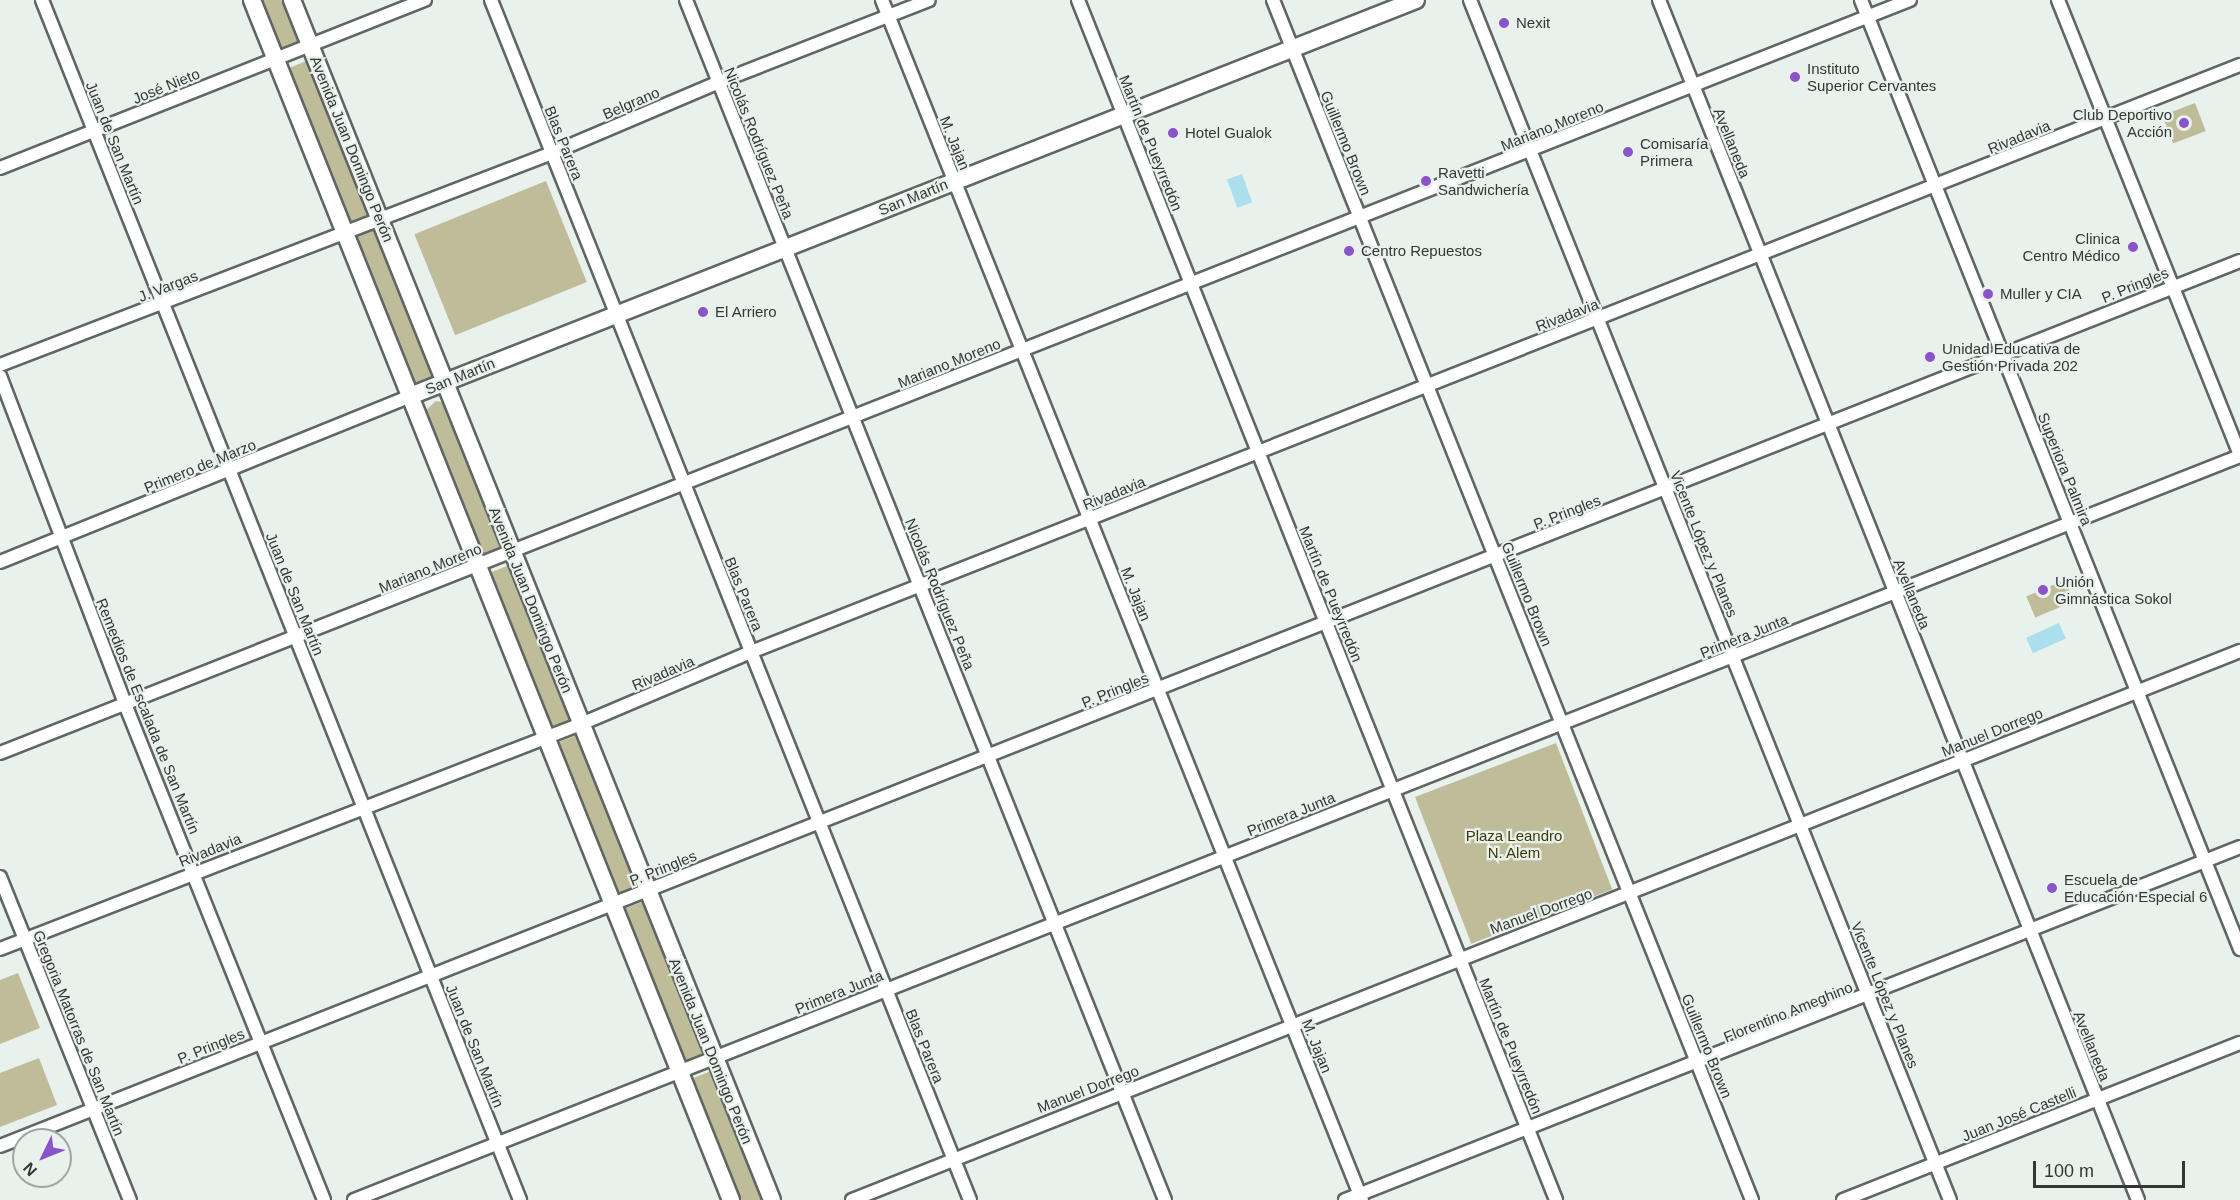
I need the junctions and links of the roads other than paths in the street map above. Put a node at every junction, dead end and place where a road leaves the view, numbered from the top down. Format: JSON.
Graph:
{"nodes":[{"id":1,"x":42,"y":0,"type":"edge"},
{"id":2,"x":252,"y":0,"type":"edge"},
{"id":3,"x":292,"y":0,"type":"edge"},
{"id":4,"x":425,"y":0,"type":"edge"},
{"id":5,"x":491,"y":0,"type":"edge"},
{"id":6,"x":686,"y":0,"type":"edge"},
{"id":7,"x":882,"y":0,"type":"edge"},
{"id":8,"x":929,"y":0,"type":"edge"},
{"id":9,"x":1078,"y":0,"type":"edge"},
{"id":10,"x":1273,"y":0,"type":"edge"},
{"id":11,"x":1416,"y":0,"type":"edge"},
{"id":12,"x":1470,"y":0,"type":"edge"},
{"id":13,"x":1659,"y":0,"type":"edge"},
{"id":14,"x":1861,"y":0,"type":"edge"},
{"id":15,"x":1910,"y":0,"type":"edge"},
{"id":16,"x":2058,"y":0,"type":"edge"},
{"id":17,"x":1868,"y":16,"type":"junction"},
{"id":18,"x":889,"y":17,"type":"junction"},
{"id":19,"x":310,"y":45,"type":"junction"},
{"id":20,"x":1292,"y":48,"type":"junction"},
{"id":21,"x":276,"y":59,"type":"junction"},
{"id":22,"x":2240,"y":65,"type":"edge"},
{"id":23,"x":719,"y":82,"type":"junction"},
{"id":24,"x":1693,"y":85,"type":"junction"},
{"id":25,"x":1123,"y":114,"type":"junction"},
{"id":26,"x":2105,"y":119,"type":"junction"},
{"id":27,"x":94,"y":131,"type":"junction"},
{"id":28,"x":1531,"y":151,"type":"junction"},
{"id":29,"x":552,"y":153,"type":"junction"},
{"id":30,"x":0,"y":168,"type":"edge"},
{"id":31,"x":954,"y":181,"type":"junction"},
{"id":32,"x":1936,"y":186,"type":"junction"},
{"id":33,"x":1360,"y":217,"type":"junction"},
{"id":34,"x":381,"y":220,"type":"junction"},
{"id":35,"x":345,"y":232,"type":"junction"},
{"id":36,"x":785,"y":248,"type":"junction"},
{"id":37,"x":1760,"y":254,"type":"junction"},
{"id":38,"x":2240,"y":261,"type":"edge"},
{"id":39,"x":1191,"y":284,"type":"junction"},
{"id":40,"x":2173,"y":286,"type":"junction"},
{"id":41,"x":163,"y":304,"type":"junction"},
{"id":42,"x":616,"y":314,"type":"junction"},
{"id":43,"x":1599,"y":319,"type":"junction"},
{"id":44,"x":1022,"y":350,"type":"junction"},
{"id":45,"x":2004,"y":355,"type":"junction"},
{"id":46,"x":0,"y":365,"type":"edge"},
{"id":47,"x":0,"y":376,"type":"edge"},
{"id":48,"x":444,"y":382,"type":"junction"},
{"id":49,"x":1427,"y":386,"type":"junction"},
{"id":50,"x":410,"y":396,"type":"junction"},
{"id":51,"x":854,"y":417,"type":"junction"},
{"id":52,"x":1828,"y":424,"type":"junction"},
{"id":53,"x":1258,"y":453,"type":"junction"},
{"id":54,"x":2240,"y":456,"type":"edge"},
{"id":55,"x":229,"y":471,"type":"junction"},
{"id":56,"x":684,"y":484,"type":"junction"},
{"id":57,"x":1665,"y":490,"type":"junction"},
{"id":58,"x":1090,"y":519,"type":"junction"},
{"id":59,"x":2070,"y":524,"type":"junction"},
{"id":60,"x":61,"y":537,"type":"junction"},
{"id":61,"x":512,"y":551,"type":"junction"},
{"id":62,"x":1495,"y":556,"type":"junction"},
{"id":63,"x":0,"y":562,"type":"edge"},
{"id":64,"x":477,"y":565,"type":"junction"},
{"id":65,"x":920,"y":586,"type":"junction"},
{"id":66,"x":1895,"y":592,"type":"junction"},
{"id":67,"x":1326,"y":622,"type":"junction"},
{"id":68,"x":296,"y":637,"type":"junction"},
{"id":69,"x":2240,"y":651,"type":"edge"},
{"id":70,"x":752,"y":652,"type":"junction"},
{"id":71,"x":1735,"y":657,"type":"junction"},
{"id":72,"x":1158,"y":689,"type":"junction"},
{"id":73,"x":2138,"y":690,"type":"junction"},
{"id":74,"x":125,"y":704,"type":"junction"},
{"id":75,"x":1562,"y":723,"type":"junction"},
{"id":76,"x":581,"y":724,"type":"junction"},
{"id":77,"x":546,"y":738,"type":"junction"},
{"id":78,"x":0,"y":753,"type":"edge"},
{"id":79,"x":991,"y":757,"type":"junction"},
{"id":80,"x":1962,"y":759,"type":"junction"},
{"id":81,"x":1393,"y":790,"type":"junction"},
{"id":82,"x":363,"y":806,"type":"junction"},
{"id":83,"x":819,"y":822,"type":"junction"},
{"id":84,"x":1801,"y":826,"type":"junction"},
{"id":85,"x":2240,"y":847,"type":"edge"},
{"id":86,"x":1225,"y":856,"type":"junction"},
{"id":87,"x":2206,"y":860,"type":"junction"},
{"id":88,"x":195,"y":872,"type":"junction"},
{"id":89,"x":0,"y":877,"type":"edge"},
{"id":90,"x":647,"y":890,"type":"junction"},
{"id":91,"x":1630,"y":894,"type":"junction"},
{"id":92,"x":613,"y":904,"type":"junction"},
{"id":93,"x":1057,"y":925,"type":"junction"},
{"id":94,"x":2030,"y":930,"type":"junction"},
{"id":95,"x":25,"y":939,"type":"junction"},
{"id":96,"x":0,"y":949,"type":"edge"},
{"id":97,"x":2240,"y":949,"type":"edge"},
{"id":98,"x":1460,"y":957,"type":"junction"},
{"id":99,"x":430,"y":976,"type":"junction"},
{"id":100,"x":886,"y":990,"type":"junction"},
{"id":101,"x":1869,"y":996,"type":"junction"},
{"id":102,"x":1292,"y":1024,"type":"junction"},
{"id":103,"x":263,"y":1042,"type":"junction"},
{"id":104,"x":2240,"y":1043,"type":"edge"},
{"id":105,"x":714,"y":1058,"type":"junction"},
{"id":106,"x":1698,"y":1064,"type":"junction"},
{"id":107,"x":679,"y":1072,"type":"junction"},
{"id":108,"x":1123,"y":1093,"type":"junction"},
{"id":109,"x":2097,"y":1100,"type":"junction"},
{"id":110,"x":93,"y":1109,"type":"junction"},
{"id":111,"x":1527,"y":1128,"type":"junction"},
{"id":112,"x":497,"y":1143,"type":"junction"},
{"id":113,"x":0,"y":1146,"type":"edge"},
{"id":114,"x":953,"y":1157,"type":"junction"},
{"id":115,"x":1936,"y":1164,"type":"junction"},
{"id":116,"x":1361,"y":1197,"type":"edge"},
{"id":117,"x":130,"y":1200,"type":"edge"},
{"id":118,"x":324,"y":1200,"type":"edge"},
{"id":119,"x":354,"y":1200,"type":"edge"},
{"id":120,"x":520,"y":1200,"type":"edge"},
{"id":121,"x":731,"y":1200,"type":"edge"},
{"id":122,"x":772,"y":1200,"type":"edge"},
{"id":123,"x":852,"y":1200,"type":"edge"},
{"id":124,"x":970,"y":1200,"type":"edge"},
{"id":125,"x":1165,"y":1200,"type":"edge"},
{"id":126,"x":1345,"y":1200,"type":"edge"},
{"id":127,"x":1556,"y":1200,"type":"edge"},
{"id":128,"x":1752,"y":1200,"type":"edge"},
{"id":129,"x":1843,"y":1200,"type":"edge"},
{"id":130,"x":1950,"y":1200,"type":"edge"},
{"id":131,"x":2138,"y":1200,"type":"edge"}],
"edges":[{"from":1,"to":27,"type":"street","name":"Juan de San Martín"},
{"from":2,"to":21,"type":"main road"},
{"from":3,"to":19,"type":"main road","name":"Avenida Juan Domingo Perón"},
{"from":4,"to":19,"type":"street","name":"José Nieto"},
{"from":5,"to":29,"type":"street","name":"Blas Parera"},
{"from":6,"to":23,"type":"street","name":"Nicolás Rodríguez Peña"},
{"from":7,"to":18,"type":"street","name":"M. Jajan"},
{"from":8,"to":18,"type":"street","name":"Belgrano"},
{"from":9,"to":25,"type":"street","name":"Martín de Pueyrredón"},
{"from":10,"to":20,"type":"street","name":"Guillermo Brown"},
{"from":11,"to":20,"type":"main road","name":"San Martín"},
{"from":12,"to":28,"type":"street","name":"Vicente López y Planes"},
{"from":13,"to":24,"type":"street","name":"Avellaneda"},
{"from":14,"to":17,"type":"street","name":"Superiora Palmira"},
{"from":15,"to":17,"type":"street","name":"Mariano Moreno"},
{"from":16,"to":26,"type":"street"},
{"from":17,"to":24,"type":"street","name":"Mariano Moreno"},
{"from":17,"to":32,"type":"street","name":"Superiora Palmira"},
{"from":18,"to":23,"type":"street","name":"Belgrano"},
{"from":18,"to":31,"type":"street","name":"M. Jajan"},
{"from":19,"to":21,"type":"street","name":"José Nieto"},
{"from":19,"to":34,"type":"main road","name":"Avenida Juan Domingo Perón"},
{"from":20,"to":25,"type":"main road","name":"San Martín"},
{"from":20,"to":33,"type":"street","name":"Guillermo Brown"},
{"from":21,"to":27,"type":"street","name":"José Nieto"},
{"from":21,"to":35,"type":"main road"},
{"from":22,"to":26,"type":"street","name":"Rivadavia"},
{"from":23,"to":29,"type":"street","name":"Belgrano"},
{"from":23,"to":36,"type":"street","name":"Nicolás Rodríguez Peña"},
{"from":24,"to":28,"type":"street","name":"Mariano Moreno"},
{"from":24,"to":37,"type":"street","name":"Avellaneda"},
{"from":25,"to":31,"type":"main road","name":"San Martín"},
{"from":25,"to":39,"type":"street","name":"Martín de Pueyrredón"},
{"from":26,"to":32,"type":"street","name":"Rivadavia"},
{"from":26,"to":40,"type":"street"},
{"from":27,"to":30,"type":"street","name":"José Nieto"},
{"from":27,"to":41,"type":"street","name":"Juan de San Martín"},
{"from":28,"to":33,"type":"street","name":"Mariano Moreno"},
{"from":28,"to":43,"type":"street","name":"Vicente López y Planes"},
{"from":29,"to":34,"type":"street","name":"Belgrano"},
{"from":29,"to":42,"type":"street","name":"Blas Parera"},
{"from":31,"to":36,"type":"main road","name":"San Martín"},
{"from":31,"to":44,"type":"street","name":"M. Jajan"},
{"from":32,"to":37,"type":"street","name":"Rivadavia"},
{"from":32,"to":45,"type":"street","name":"Superiora Palmira"},
{"from":33,"to":39,"type":"street","name":"Mariano Moreno"},
{"from":33,"to":49,"type":"street","name":"Guillermo Brown"},
{"from":34,"to":35,"type":"street","name":"Belgrano"},
{"from":34,"to":48,"type":"main road","name":"Avenida Juan Domingo Perón"},
{"from":35,"to":41,"type":"street","name":"J. Vargas"},
{"from":35,"to":50,"type":"main road"},
{"from":36,"to":42,"type":"main road","name":"San Martín"},
{"from":36,"to":51,"type":"street","name":"Nicolás Rodríguez Peña"},
{"from":37,"to":43,"type":"street","name":"Rivadavia"},
{"from":37,"to":52,"type":"street","name":"Avellaneda"},
{"from":38,"to":40,"type":"street","name":"P. Pringles"},
{"from":39,"to":44,"type":"street","name":"Mariano Moreno"},
{"from":39,"to":53,"type":"street","name":"Martín de Pueyrredón"},
{"from":40,"to":45,"type":"street","name":"P. Pringles"},
{"from":40,"to":54,"type":"street"},
{"from":41,"to":46,"type":"street","name":"J. Vargas"},
{"from":41,"to":55,"type":"street","name":"Juan de San Martín"},
{"from":42,"to":48,"type":"main road","name":"San Martín"},
{"from":42,"to":56,"type":"street","name":"Blas Parera"},
{"from":43,"to":49,"type":"street","name":"Rivadavia"},
{"from":43,"to":57,"type":"street","name":"Vicente López y Planes"},
{"from":44,"to":51,"type":"street","name":"Mariano Moreno"},
{"from":44,"to":58,"type":"street","name":"M. Jajan"},
{"from":45,"to":52,"type":"street","name":"P. Pringles"},
{"from":45,"to":59,"type":"street","name":"Superiora Palmira"},
{"from":47,"to":60,"type":"street","name":"Remedios de Escalada de San Martín"},
{"from":48,"to":50,"type":"main road","name":"San Martín"},
{"from":48,"to":61,"type":"main road","name":"Avenida Juan Domingo Perón"},
{"from":49,"to":53,"type":"street","name":"Rivadavia"},
{"from":49,"to":62,"type":"street","name":"Guillermo Brown"},
{"from":50,"to":55,"type":"street","name":"Primero de Marzo"},
{"from":50,"to":64,"type":"main road"},
{"from":51,"to":56,"type":"street","name":"Mariano Moreno"},
{"from":51,"to":65,"type":"street","name":"Nicolás Rodríguez Peña"},
{"from":52,"to":57,"type":"street","name":"P. Pringles"},
{"from":52,"to":66,"type":"street","name":"Avellaneda"},
{"from":53,"to":58,"type":"street","name":"Rivadavia"},
{"from":53,"to":67,"type":"street","name":"Martín de Pueyrredón"},
{"from":54,"to":59,"type":"street","name":"Primera Junta"},
{"from":55,"to":60,"type":"street","name":"Primero de Marzo"},
{"from":55,"to":68,"type":"street","name":"Juan de San Martín"},
{"from":56,"to":61,"type":"street","name":"Mariano Moreno"},
{"from":56,"to":70,"type":"street","name":"Blas Parera"},
{"from":57,"to":62,"type":"street","name":"P. Pringles"},
{"from":57,"to":71,"type":"street","name":"Vicente López y Planes"},
{"from":58,"to":65,"type":"street","name":"Rivadavia"},
{"from":58,"to":72,"type":"street","name":"M. Jajan"},
{"from":59,"to":66,"type":"street","name":"Primera Junta"},
{"from":59,"to":73,"type":"street","name":"Superiora Palmira"},
{"from":60,"to":63,"type":"street","name":"Primero de Marzo"},
{"from":60,"to":74,"type":"street","name":"Remedios de Escalada de San Martín"},
{"from":61,"to":64,"type":"street","name":"Mariano Moreno"},
{"from":61,"to":76,"type":"main road","name":"Avenida Juan Domingo Perón"},
{"from":62,"to":67,"type":"street","name":"P. Pringles"},
{"from":62,"to":75,"type":"street","name":"Guillermo Brown"},
{"from":64,"to":68,"type":"street","name":"Mariano Moreno"},
{"from":64,"to":77,"type":"main road"},
{"from":65,"to":70,"type":"street","name":"Rivadavia"},
{"from":65,"to":79,"type":"street","name":"Nicolás Rodríguez Peña"},
{"from":66,"to":71,"type":"street","name":"Primera Junta"},
{"from":66,"to":80,"type":"street","name":"Avellaneda"},
{"from":67,"to":72,"type":"street","name":"P. Pringles"},
{"from":67,"to":81,"type":"street","name":"Martín de Pueyrredón"},
{"from":68,"to":74,"type":"street","name":"Mariano Moreno"},
{"from":68,"to":82,"type":"street","name":"Juan de San Martín"},
{"from":69,"to":73,"type":"street","name":"Manuel Dorrego"},
{"from":70,"to":76,"type":"street","name":"Rivadavia"},
{"from":70,"to":83,"type":"street","name":"Blas Parera"},
{"from":71,"to":75,"type":"street","name":"Primera Junta"},
{"from":71,"to":84,"type":"street","name":"Vicente López y Planes"},
{"from":72,"to":79,"type":"street","name":"P. Pringles"},
{"from":72,"to":86,"type":"street","name":"M. Jajan"},
{"from":73,"to":80,"type":"street","name":"Manuel Dorrego"},
{"from":73,"to":87,"type":"street","name":"Superiora Palmira"},
{"from":74,"to":78,"type":"street","name":"Mariano Moreno"},
{"from":74,"to":88,"type":"street","name":"Remedios de Escalada de San Martín"},
{"from":75,"to":81,"type":"street","name":"Primera Junta"},
{"from":75,"to":91,"type":"street","name":"Guillermo Brown"},
{"from":76,"to":77,"type":"street","name":"Rivadavia"},
{"from":76,"to":90,"type":"main road","name":"Avenida Juan Domingo Perón"},
{"from":77,"to":82,"type":"street","name":"Rivadavia"},
{"from":77,"to":92,"type":"main road"},
{"from":79,"to":83,"type":"street","name":"P. Pringles"},
{"from":79,"to":93,"type":"street","name":"Nicolás Rodríguez Peña"},
{"from":80,"to":84,"type":"street","name":"Manuel Dorrego"},
{"from":80,"to":94,"type":"street","name":"Avellaneda"},
{"from":81,"to":86,"type":"street","name":"Primera Junta"},
{"from":81,"to":98,"type":"street","name":"Martín de Pueyrredón"},
{"from":82,"to":88,"type":"street","name":"Rivadavia"},
{"from":82,"to":99,"type":"street","name":"Juan de San Martín"},
{"from":83,"to":90,"type":"street","name":"P. Pringles"},
{"from":83,"to":100,"type":"street","name":"Blas Parera"},
{"from":84,"to":91,"type":"street","name":"Manuel Dorrego"},
{"from":84,"to":101,"type":"street","name":"Vicente López y Planes"},
{"from":85,"to":87,"type":"street","name":"Florentino Ameghino"},
{"from":86,"to":93,"type":"street","name":"Primera Junta"},
{"from":86,"to":102,"type":"street","name":"M. Jajan"},
{"from":87,"to":94,"type":"street","name":"Florentino Ameghino"},
{"from":87,"to":97,"type":"street","name":"Superiora Palmira"},
{"from":88,"to":95,"type":"street","name":"Rivadavia"},
{"from":88,"to":103,"type":"street","name":"Remedios de Escalada de San Martín"},
{"from":89,"to":95,"type":"street","name":"Gregoria Matorras de San Martín"},
{"from":90,"to":92,"type":"street","name":"P. Pringles"},
{"from":90,"to":105,"type":"main road","name":"Avenida Juan Domingo Perón"},
{"from":91,"to":98,"type":"street","name":"Manuel Dorrego"},
{"from":91,"to":106,"type":"street","name":"Guillermo Brown"},
{"from":92,"to":99,"type":"street","name":"P. Pringles"},
{"from":92,"to":107,"type":"main road"},
{"from":93,"to":100,"type":"street","name":"Primera Junta"},
{"from":93,"to":108,"type":"street","name":"Nicolás Rodríguez Peña"},
{"from":94,"to":101,"type":"street","name":"Florentino Ameghino"},
{"from":94,"to":109,"type":"street","name":"Avellaneda"},
{"from":95,"to":96,"type":"street","name":"Rivadavia"},
{"from":95,"to":110,"type":"street","name":"Gregoria Matorras de San Martín"},
{"from":98,"to":102,"type":"street","name":"Manuel Dorrego"},
{"from":98,"to":111,"type":"street","name":"Martín de Pueyrredón"},
{"from":99,"to":103,"type":"street","name":"P. Pringles"},
{"from":99,"to":112,"type":"street","name":"Juan de San Martín"},
{"from":100,"to":105,"type":"street","name":"Primera Junta"},
{"from":100,"to":114,"type":"street","name":"Blas Parera"},
{"from":101,"to":106,"type":"street","name":"Florentino Ameghino"},
{"from":101,"to":115,"type":"street","name":"Vicente López y Planes"},
{"from":102,"to":108,"type":"street","name":"Manuel Dorrego"},
{"from":102,"to":116,"type":"street","name":"M. Jajan"},
{"from":103,"to":110,"type":"street","name":"P. Pringles"},
{"from":103,"to":118,"type":"street","name":"Remedios de Escalada de San Martín"},
{"from":104,"to":109,"type":"street","name":"Juan José Castelli"},
{"from":105,"to":107,"type":"street","name":"Primera Junta"},
{"from":105,"to":122,"type":"main road","name":"Avenida Juan Domingo Perón"},
{"from":106,"to":111,"type":"street","name":"Florentino Ameghino"},
{"from":106,"to":128,"type":"street","name":"Guillermo Brown"},
{"from":107,"to":112,"type":"street","name":"Primera Junta"},
{"from":107,"to":121,"type":"main road"},
{"from":108,"to":114,"type":"street","name":"Manuel Dorrego"},
{"from":108,"to":125,"type":"street","name":"Nicolás Rodríguez Peña"},
{"from":109,"to":115,"type":"street","name":"Juan José Castelli"},
{"from":109,"to":131,"type":"street","name":"Avellaneda"},
{"from":110,"to":113,"type":"street","name":"P. Pringles"},
{"from":110,"to":117,"type":"street","name":"Gregoria Matorras de San Martín"},
{"from":111,"to":116,"type":"street","name":"Florentino Ameghino"},
{"from":111,"to":127,"type":"street","name":"Martín de Pueyrredón"},
{"from":112,"to":119,"type":"street","name":"Primera Junta"},
{"from":112,"to":120,"type":"street","name":"Juan de San Martín"},
{"from":114,"to":123,"type":"street","name":"Manuel Dorrego"},
{"from":114,"to":124,"type":"street","name":"Blas Parera"},
{"from":115,"to":129,"type":"street","name":"Juan José Castelli"},
{"from":115,"to":130,"type":"street","name":"Vicente López y Planes"},
{"from":116,"to":126,"type":"street","name":"Florentino Ameghino"}]}
